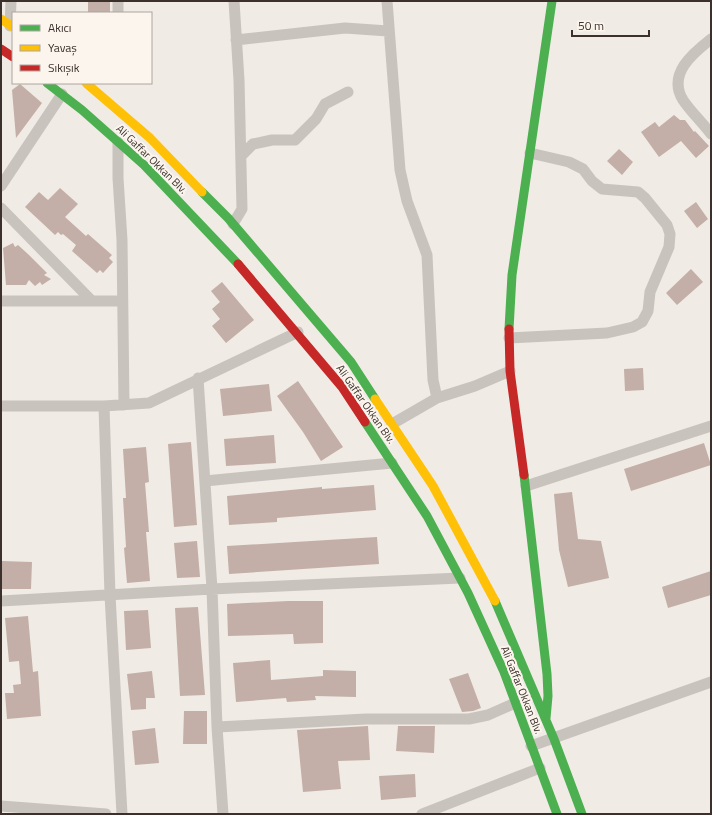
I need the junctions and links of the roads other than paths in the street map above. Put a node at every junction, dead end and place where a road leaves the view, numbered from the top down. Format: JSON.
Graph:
{"nodes":[{"id":1,"x":11,"y":1,"type":"edge"},
{"id":2,"x":118,"y":1,"type":"edge"},
{"id":3,"x":234,"y":1,"type":"edge"},
{"id":4,"x":387,"y":1,"type":"edge"},
{"id":5,"x":552,"y":1,"type":"edge"},
{"id":6,"x":118,"y":12,"type":"edge"},
{"id":7,"x":1,"y":19,"type":"edge"},
{"id":8,"x":12,"y":27,"type":"edge"},
{"id":9,"x":388,"y":31,"type":"junction"},
{"id":10,"x":711,"y":38,"type":"edge"},
{"id":11,"x":236,"y":40,"type":"junction"},
{"id":12,"x":1,"y":49,"type":"edge"},
{"id":13,"x":12,"y":56,"type":"edge"},
{"id":14,"x":48,"y":84,"type":"edge"},
{"id":15,"x":91,"y":85,"type":"edge"},
{"id":16,"x":348,"y":92,"type":"dead end"},
{"id":17,"x":62,"y":94,"type":"junction"},
{"id":18,"x":711,"y":134,"type":"edge"},
{"id":19,"x":118,"y":142,"type":"junction"},
{"id":20,"x":530,"y":153,"type":"junction"},
{"id":21,"x":241,"y":156,"type":"junction"},
{"id":22,"x":1,"y":186,"type":"edge"},
{"id":23,"x":1,"y":208,"type":"edge"},
{"id":24,"x":233,"y":224,"type":"junction"},
{"id":25,"x":1,"y":301,"type":"edge"},
{"id":26,"x":92,"y":301,"type":"junction"},
{"id":27,"x":122,"y":301,"type":"junction"},
{"id":28,"x":298,"y":332,"type":"junction"},
{"id":29,"x":509,"y":338,"type":"junction"},
{"id":30,"x":510,"y":370,"type":"junction"},
{"id":31,"x":198,"y":378,"type":"junction"},
{"id":32,"x":436,"y":398,"type":"junction"},
{"id":33,"x":1,"y":406,"type":"edge"},
{"id":34,"x":104,"y":406,"type":"junction"},
{"id":35,"x":124,"y":406,"type":"junction"},
{"id":36,"x":392,"y":424,"type":"junction"},
{"id":37,"x":711,"y":426,"type":"edge"},
{"id":38,"x":392,"y":463,"type":"junction"},
{"id":39,"x":205,"y":481,"type":"junction"},
{"id":40,"x":526,"y":486,"type":"junction"},
{"id":41,"x":460,"y":578,"type":"junction"},
{"id":42,"x":212,"y":589,"type":"junction"},
{"id":43,"x":110,"y":595,"type":"junction"},
{"id":44,"x":1,"y":601,"type":"edge"},
{"id":45,"x":711,"y":682,"type":"edge"},
{"id":46,"x":515,"y":703,"type":"junction"},
{"id":47,"x":546,"y":720,"type":"junction"},
{"id":48,"x":217,"y":727,"type":"junction"},
{"id":49,"x":554,"y":739,"type":"junction"},
{"id":50,"x":531,"y":746,"type":"junction"},
{"id":51,"x":540,"y":768,"type":"junction"},
{"id":52,"x":1,"y":806,"type":"edge"},
{"id":53,"x":106,"y":814,"type":"edge"},
{"id":54,"x":122,"y":814,"type":"edge"},
{"id":55,"x":223,"y":814,"type":"edge"},
{"id":56,"x":422,"y":814,"type":"edge"},
{"id":57,"x":557,"y":814,"type":"edge"},
{"id":58,"x":582,"y":814,"type":"edge"}],
"edges":[{"from":1,"to":8,"type":"street"},
{"from":2,"to":6,"type":"street"},
{"from":3,"to":11,"type":"street"},
{"from":4,"to":9,"type":"street"},
{"from":5,"to":20,"type":"main road"},
{"from":7,"to":8,"type":"main road"},
{"from":9,"to":11,"type":"street"},
{"from":9,"to":32,"type":"street"},
{"from":10,"to":18,"type":"street"},
{"from":11,"to":21,"type":"street"},
{"from":12,"to":13,"type":"main road"},
{"from":14,"to":17,"type":"main road","name":"Ali Gaffar Okkan Blv."},
{"from":15,"to":24,"type":"main road","name":"Ali Gaffar Okkan Blv."},
{"from":16,"to":21,"type":"street"},
{"from":17,"to":19,"type":"main road","name":"Ali Gaffar Okkan Blv."},
{"from":17,"to":22,"type":"street"},
{"from":19,"to":27,"type":"street"},
{"from":19,"to":28,"type":"main road","name":"Ali Gaffar Okkan Blv."},
{"from":20,"to":29,"type":"main road"},
{"from":20,"to":29,"type":"street"},
{"from":21,"to":24,"type":"street"},
{"from":23,"to":26,"type":"street"},
{"from":24,"to":36,"type":"main road","name":"Ali Gaffar Okkan Blv."},
{"from":25,"to":26,"type":"street"},
{"from":26,"to":27,"type":"street"},
{"from":27,"to":35,"type":"street"},
{"from":28,"to":31,"type":"street"},
{"from":28,"to":38,"type":"main road","name":"Ali Gaffar Okkan Blv."},
{"from":29,"to":30,"type":"main road"},
{"from":30,"to":32,"type":"street"},
{"from":30,"to":40,"type":"main road"},
{"from":31,"to":35,"type":"street"},
{"from":31,"to":39,"type":"street"},
{"from":32,"to":36,"type":"street"},
{"from":33,"to":34,"type":"street"},
{"from":34,"to":35,"type":"street"},
{"from":34,"to":43,"type":"street"},
{"from":36,"to":47,"type":"main road","name":"Ali Gaffar Okkan Blv."},
{"from":37,"to":40,"type":"street"},
{"from":38,"to":39,"type":"street"},
{"from":38,"to":41,"type":"main road","name":"Ali Gaffar Okkan Blv."},
{"from":39,"to":42,"type":"street"},
{"from":40,"to":47,"type":"main road"},
{"from":41,"to":42,"type":"street"},
{"from":41,"to":46,"type":"main road","name":"Ali Gaffar Okkan Blv."},
{"from":42,"to":43,"type":"street"},
{"from":42,"to":48,"type":"street"},
{"from":43,"to":44,"type":"street"},
{"from":43,"to":54,"type":"street"},
{"from":45,"to":49,"type":"street"},
{"from":46,"to":48,"type":"street"},
{"from":46,"to":50,"type":"main road","name":"Ali Gaffar Okkan Blv."},
{"from":47,"to":49,"type":"main road","name":"Ali Gaffar Okkan Blv."},
{"from":48,"to":55,"type":"street"},
{"from":49,"to":50,"type":"street"},
{"from":49,"to":58,"type":"main road","name":"Ali Gaffar Okkan Blv."},
{"from":50,"to":51,"type":"main road","name":"Ali Gaffar Okkan Blv."},
{"from":51,"to":56,"type":"street"},
{"from":51,"to":57,"type":"main road","name":"Ali Gaffar Okkan Blv."},
{"from":52,"to":53,"type":"street"}]}
